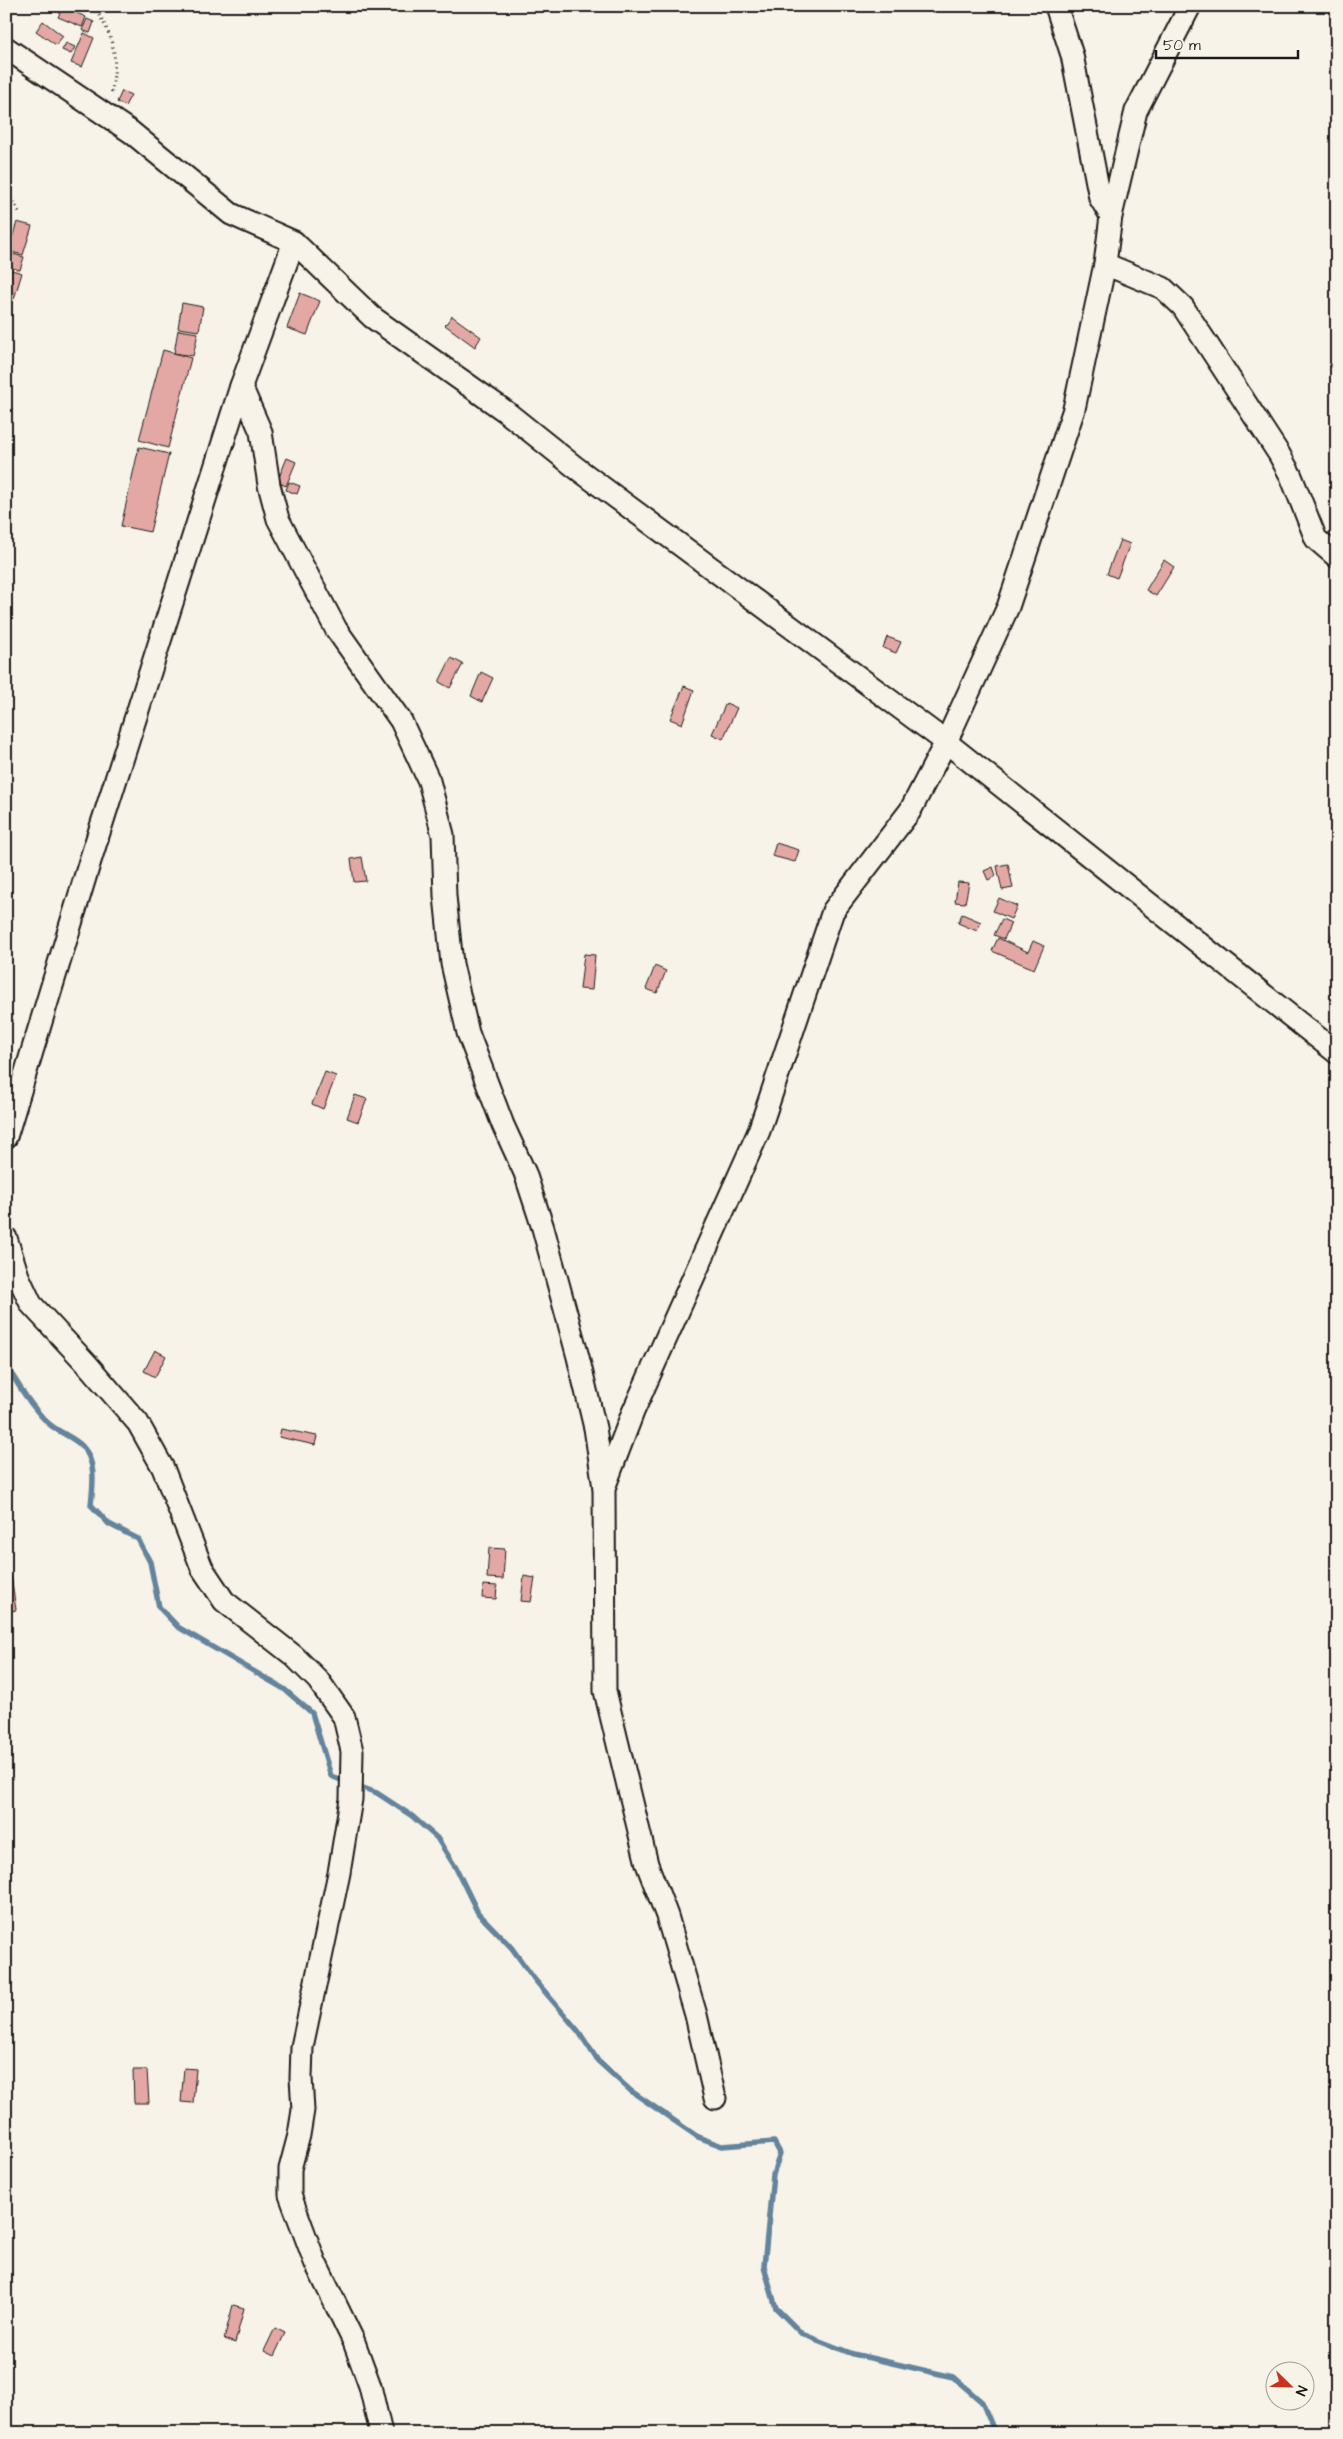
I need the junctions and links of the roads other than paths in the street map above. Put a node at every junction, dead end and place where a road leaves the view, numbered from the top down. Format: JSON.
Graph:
{"nodes":[{"id":1,"x":1056,"y":6,"type":"edge"},
{"id":2,"x":1190,"y":6,"type":"edge"},
{"id":3,"x":6,"y":48,"type":"edge"},
{"id":4,"x":1111,"y":216,"type":"junction"},
{"id":5,"x":294,"y":242,"type":"junction"},
{"id":6,"x":1105,"y":264,"type":"junction"},
{"id":7,"x":240,"y":386,"type":"junction"},
{"id":8,"x":1337,"y":558,"type":"edge"},
{"id":9,"x":946,"y":742,"type":"junction"},
{"id":10,"x":1337,"y":1053,"type":"edge"},
{"id":11,"x":6,"y":1138,"type":"edge"},
{"id":12,"x":6,"y":1238,"type":"edge"},
{"id":13,"x":604,"y":1488,"type":"junction"},
{"id":14,"x":715,"y":2098,"type":"dead end"},
{"id":15,"x":381,"y":2433,"type":"edge"}],
"edges":[{"from":1,"to":4,"type":"street"},
{"from":2,"to":4,"type":"street"},
{"from":3,"to":5,"type":"street"},
{"from":4,"to":6,"type":"street"},
{"from":5,"to":7,"type":"street"},
{"from":5,"to":9,"type":"street"},
{"from":6,"to":8,"type":"street"},
{"from":6,"to":9,"type":"street"},
{"from":7,"to":11,"type":"street"},
{"from":7,"to":13,"type":"street"},
{"from":9,"to":10,"type":"street"},
{"from":9,"to":13,"type":"street"},
{"from":12,"to":15,"type":"street"},
{"from":13,"to":14,"type":"street"}]}
